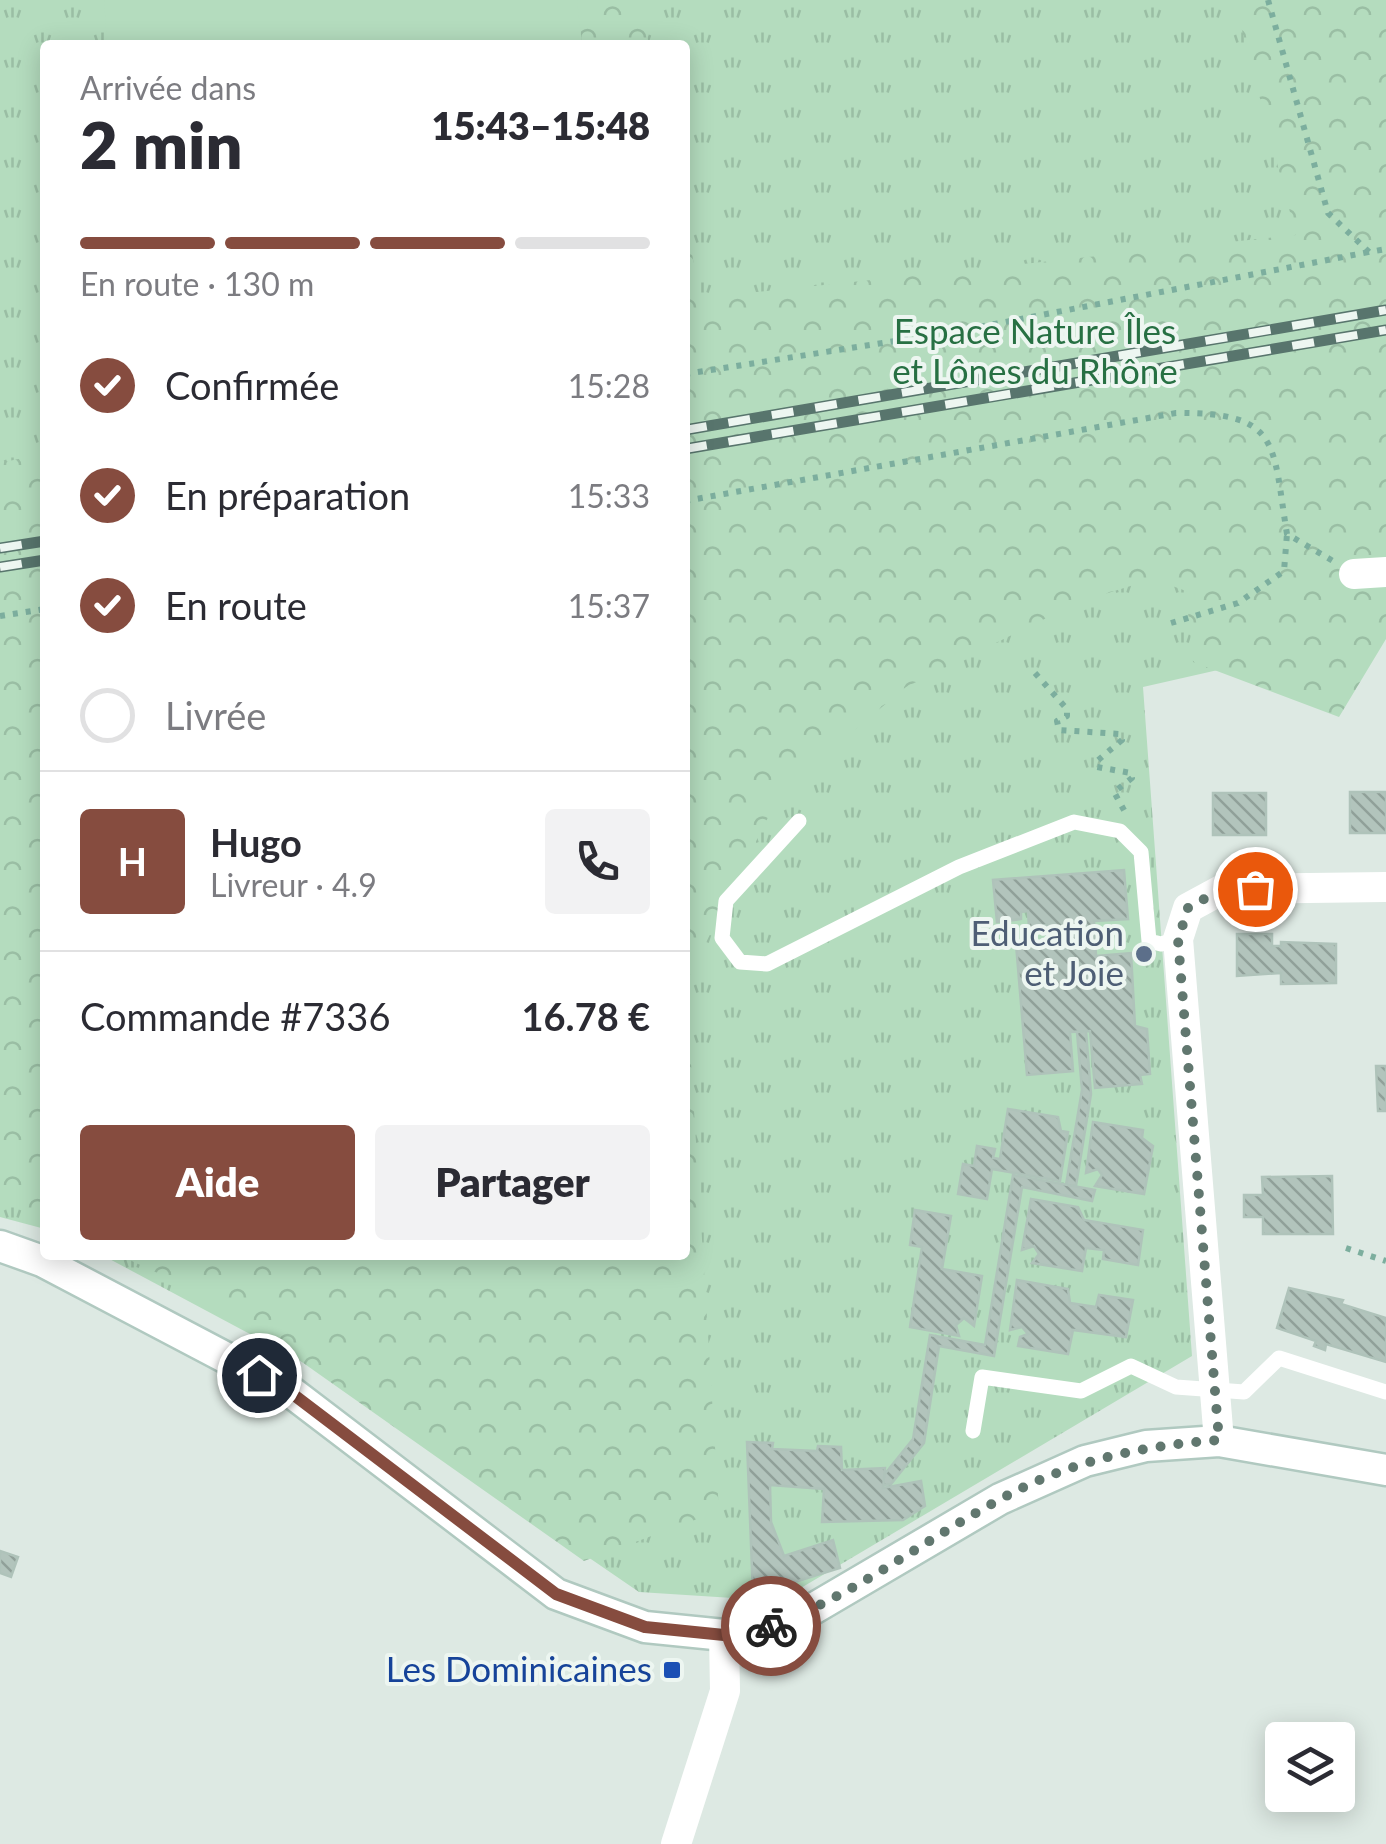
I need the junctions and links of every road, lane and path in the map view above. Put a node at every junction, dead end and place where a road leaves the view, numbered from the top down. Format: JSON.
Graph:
{"nodes":[{"id":1,"x":1268,"y":0,"type":"edge"},
{"id":2,"x":1386,"y":249,"type":"edge"},
{"id":3,"x":1368,"y":252,"type":"junction"},
{"id":4,"x":690,"y":373,"type":"edge"},
{"id":5,"x":690,"y":499,"type":"edge"},
{"id":6,"x":1287,"y":534,"type":"junction"},
{"id":7,"x":1386,"y":572,"type":"edge"},
{"id":8,"x":1354,"y":574,"type":"joint"},
{"id":9,"x":40,"y":610,"type":"edge"},
{"id":10,"x":0,"y":616,"type":"edge"},
{"id":11,"x":1170,"y":622,"type":"dead end"},
{"id":12,"x":1035,"y":673,"type":"dead end"},
{"id":13,"x":799,"y":821,"type":"dead end"},
{"id":14,"x":1120,"y":831,"type":"junction"},
{"id":15,"x":1386,"y":887,"type":"edge"},
{"id":16,"x":1178,"y":940,"type":"junction"},
{"id":17,"x":0,"y":1246,"type":"edge"},
{"id":18,"x":1346,"y":1248,"type":"dead end"},
{"id":19,"x":1386,"y":1261,"type":"edge"},
{"id":20,"x":1386,"y":1392,"type":"edge"},
{"id":21,"x":1215,"y":1393,"type":"junction"},
{"id":22,"x":973,"y":1431,"type":"dead end"},
{"id":23,"x":1219,"y":1440,"type":"junction"},
{"id":24,"x":1386,"y":1470,"type":"edge"},
{"id":25,"x":724,"y":1635,"type":"junction"},
{"id":26,"x":676,"y":1844,"type":"edge"}],
"edges":[{"from":1,"to":3,"type":"path"},
{"from":2,"to":3,"type":"path"},
{"from":3,"to":4,"type":"path"},
{"from":5,"to":6,"type":"path"},
{"from":6,"to":8,"type":"path"},
{"from":6,"to":11,"type":"path"},
{"from":7,"to":8,"type":"main road"},
{"from":9,"to":10,"type":"path"},
{"from":12,"to":14,"type":"path"},
{"from":13,"to":14,"type":"lane"},
{"from":14,"to":16,"type":"lane"},
{"from":15,"to":16,"type":"main road"},
{"from":16,"to":21,"type":"main road"},
{"from":17,"to":25,"type":"main road"},
{"from":18,"to":19,"type":"path"},
{"from":20,"to":21,"type":"lane"},
{"from":21,"to":22,"type":"lane"},
{"from":21,"to":23,"type":"main road"},
{"from":23,"to":24,"type":"main road"},
{"from":23,"to":25,"type":"main road"},
{"from":25,"to":26,"type":"main road"}]}
